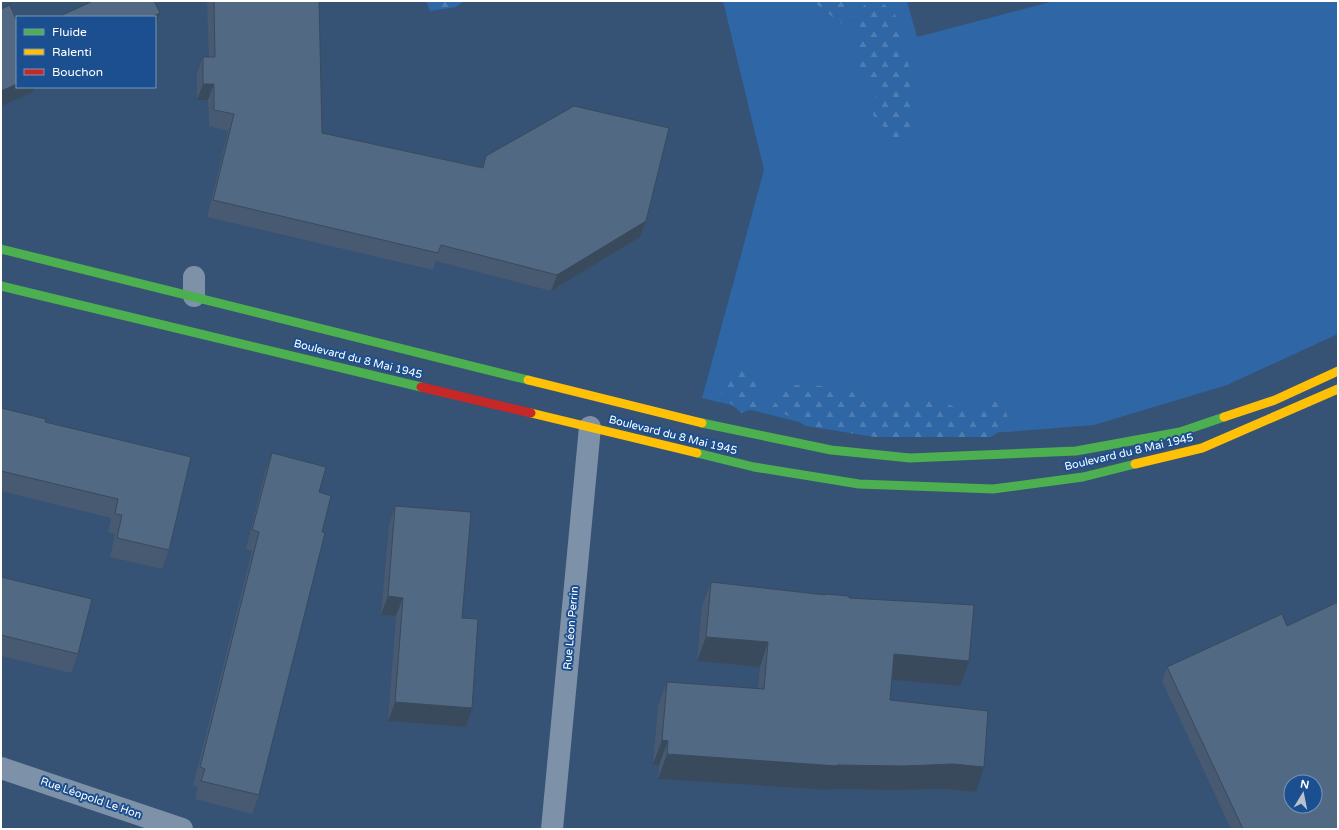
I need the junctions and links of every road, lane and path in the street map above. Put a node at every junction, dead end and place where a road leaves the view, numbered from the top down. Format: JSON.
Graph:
{"nodes":[{"id":1,"x":1,"y":249,"type":"edge"},
{"id":2,"x":1,"y":286,"type":"edge"},
{"id":3,"x":1338,"y":371,"type":"edge"},
{"id":4,"x":1338,"y":389,"type":"edge"},
{"id":5,"x":590,"y":428,"type":"junction"},
{"id":6,"x":1,"y":768,"type":"edge"},
{"id":7,"x":182,"y":829,"type":"edge"},
{"id":8,"x":552,"y":829,"type":"edge"}],
"edges":[{"from":1,"to":3,"type":"main road","name":"Boulevard du 8 Mai 1945"},
{"from":2,"to":5,"type":"main road","name":"Boulevard du 8 Mai 1945"},
{"from":4,"to":5,"type":"main road","name":"Boulevard du 8 Mai 1945"},
{"from":5,"to":8,"type":"street","name":"Rue Léon Perrin"},
{"from":6,"to":7,"type":"street","name":"Rue Léopold Le Hon"}]}
